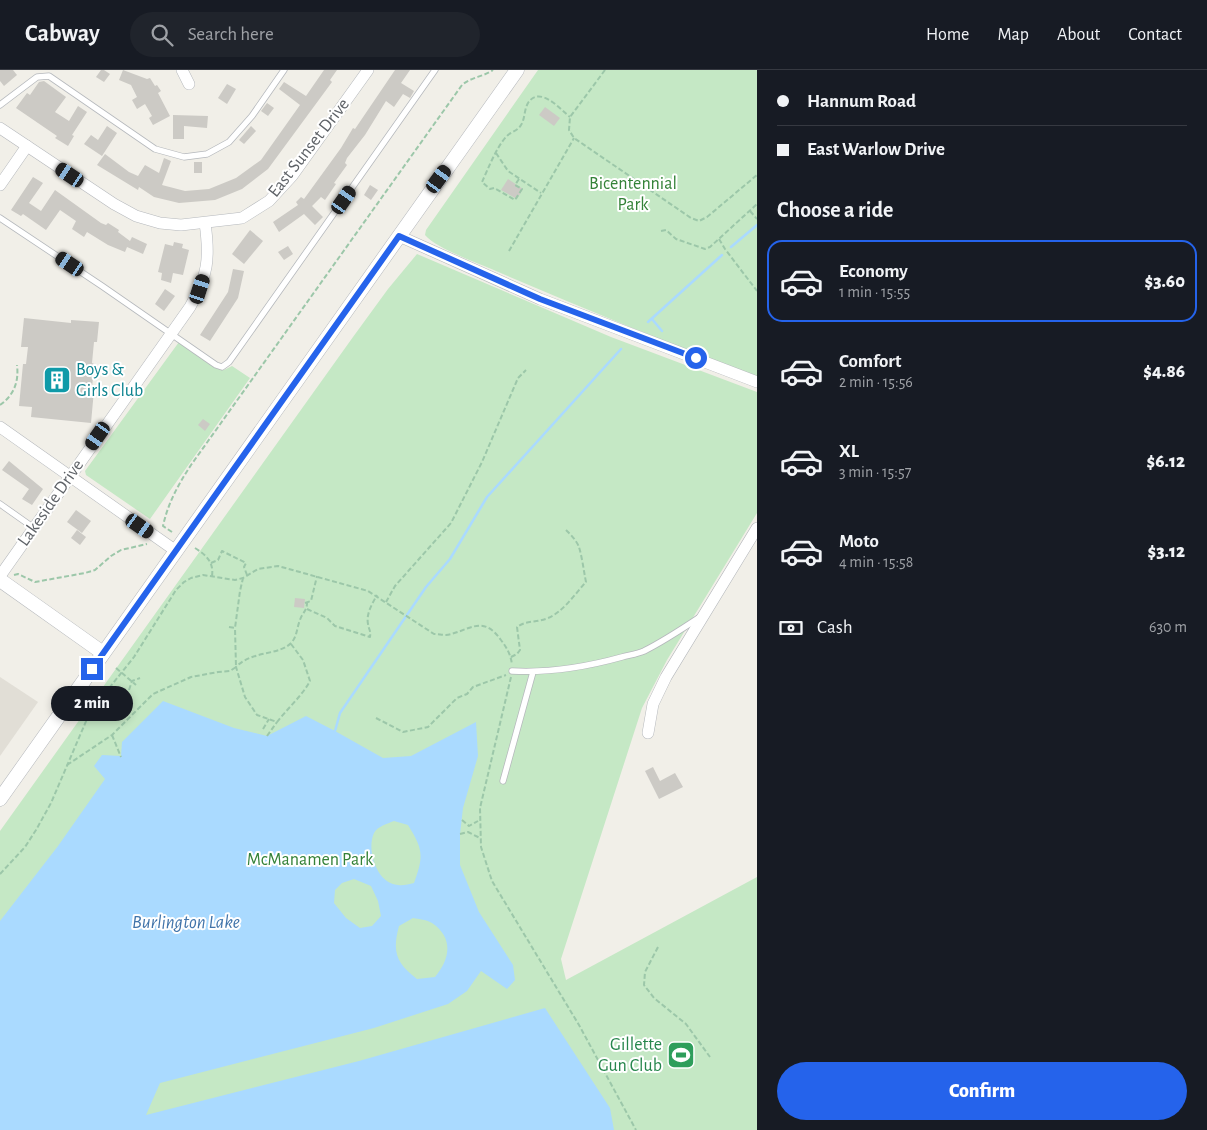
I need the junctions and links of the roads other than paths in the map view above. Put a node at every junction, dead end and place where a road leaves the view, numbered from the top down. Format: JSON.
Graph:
{"nodes":[{"id":1,"x":182,"y":70,"type":"edge"},
{"id":2,"x":284,"y":70,"type":"edge"},
{"id":3,"x":368,"y":70,"type":"edge"},
{"id":4,"x":435,"y":70,"type":"edge"},
{"id":5,"x":517,"y":70,"type":"edge"},
{"id":6,"x":189,"y":84,"type":"dead end"},
{"id":7,"x":0,"y":105,"type":"edge"},
{"id":8,"x":0,"y":128,"type":"edge"},
{"id":9,"x":27,"y":146,"type":"junction"},
{"id":10,"x":0,"y":185,"type":"edge"},
{"id":11,"x":0,"y":218,"type":"edge"},
{"id":12,"x":205,"y":223,"type":"junction"},
{"id":13,"x":399,"y":236,"type":"junction"},
{"id":14,"x":171,"y":333,"type":"junction"},
{"id":15,"x":757,"y":382,"type":"edge"},
{"id":16,"x":0,"y":427,"type":"edge"},
{"id":17,"x":70,"y":476,"type":"junction"},
{"id":18,"x":0,"y":504,"type":"edge"},
{"id":19,"x":34,"y":528,"type":"junction"},
{"id":20,"x":757,"y":528,"type":"edge"},
{"id":21,"x":176,"y":551,"type":"junction"},
{"id":22,"x":0,"y":576,"type":"edge"},
{"id":23,"x":0,"y":580,"type":"edge"},
{"id":24,"x":708,"y":611,"type":"junction"},
{"id":25,"x":103,"y":653,"type":"junction"},
{"id":26,"x":512,"y":671,"type":"road end"},
{"id":27,"x":533,"y":672,"type":"junction"},
{"id":28,"x":648,"y":733,"type":"dead end"},
{"id":29,"x":503,"y":781,"type":"dead end"},
{"id":30,"x":0,"y":799,"type":"edge"}],
"edges":[{"from":1,"to":6,"type":"street"},
{"from":2,"to":7,"type":"lane"},
{"from":3,"to":12,"type":"street","name":"East Sunset Drive"},
{"from":4,"to":14,"type":"lane"},
{"from":5,"to":13,"type":"street"},
{"from":8,"to":9,"type":"street","name":"East Sunset Drive"},
{"from":9,"to":10,"type":"street"},
{"from":9,"to":12,"type":"street","name":"East Sunset Drive"},
{"from":11,"to":14,"type":"lane"},
{"from":12,"to":14,"type":"street","name":"Lakeside Drive"},
{"from":13,"to":15,"type":"street"},
{"from":13,"to":21,"type":"street"},
{"from":14,"to":17,"type":"street","name":"Lakeside Drive"},
{"from":16,"to":17,"type":"street"},
{"from":17,"to":19,"type":"street","name":"Lakeside Drive"},
{"from":17,"to":21,"type":"street"},
{"from":18,"to":19,"type":"lane"},
{"from":19,"to":22,"type":"street","name":"Lakeside Drive"},
{"from":20,"to":24,"type":"street"},
{"from":21,"to":25,"type":"street"},
{"from":23,"to":25,"type":"street"},
{"from":24,"to":27,"type":"lane"},
{"from":24,"to":28,"type":"street"},
{"from":25,"to":30,"type":"street"},
{"from":26,"to":27,"type":"lane"},
{"from":27,"to":29,"type":"lane"}]}
